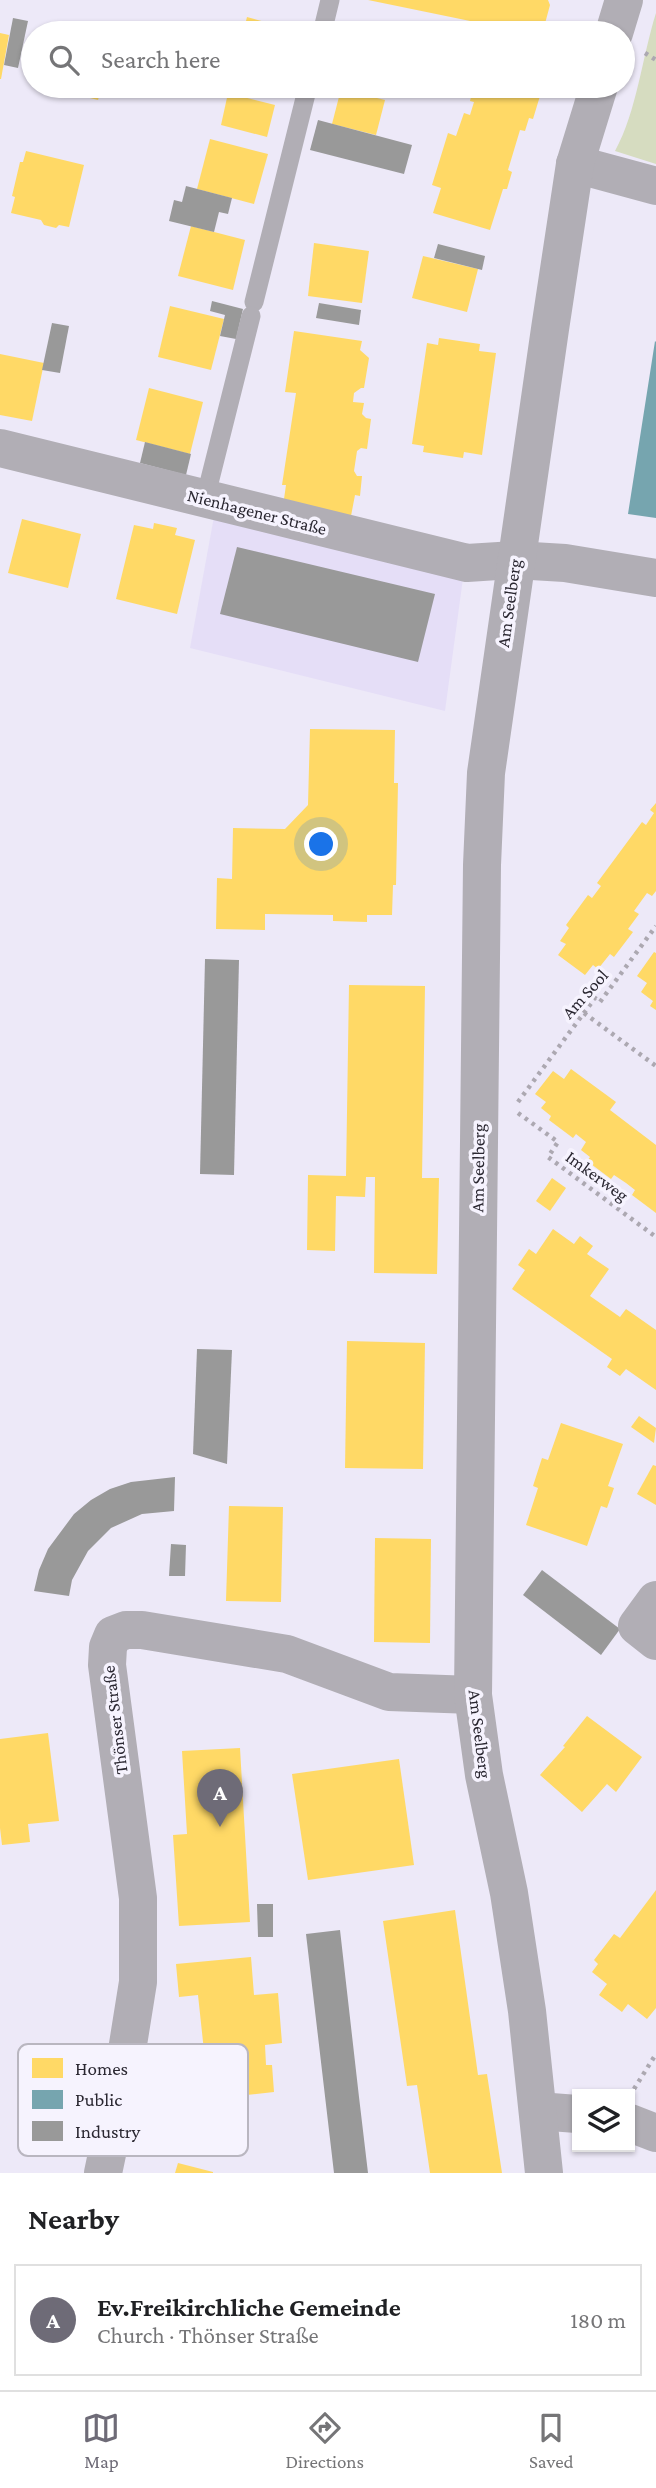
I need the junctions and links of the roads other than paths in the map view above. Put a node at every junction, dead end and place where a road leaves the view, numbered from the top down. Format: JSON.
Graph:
{"nodes":[{"id":1,"x":330,"y":0,"type":"edge"},
{"id":2,"x":624,"y":0,"type":"edge"},
{"id":3,"x":324,"y":21,"type":"edge"},
{"id":4,"x":618,"y":21,"type":"edge"},
{"id":5,"x":305,"y":98,"type":"edge"},
{"id":6,"x":594,"y":98,"type":"edge"},
{"id":7,"x":575,"y":164,"type":"junction"},
{"id":8,"x":656,"y":186,"type":"edge"},
{"id":9,"x":0,"y":448,"type":"edge"},
{"id":10,"x":205,"y":499,"type":"junction"},
{"id":11,"x":515,"y":560,"type":"junction"},
{"id":12,"x":656,"y":578,"type":"edge"},
{"id":13,"x":656,"y":1600,"type":"edge"},
{"id":14,"x":656,"y":1641,"type":"edge"},
{"id":15,"x":473,"y":1695,"type":"junction"},
{"id":16,"x":128,"y":2044,"type":"edge"},
{"id":17,"x":538,"y":2111,"type":"junction"},
{"id":18,"x":572,"y":2114,"type":"edge"},
{"id":19,"x":635,"y":2125,"type":"edge"},
{"id":20,"x":656,"y":2133,"type":"edge"},
{"id":21,"x":544,"y":2173,"type":"edge"}],
"edges":[{"from":1,"to":3,"type":"lane"},
{"from":2,"to":4,"type":"street"},
{"from":5,"to":10,"type":"lane"},
{"from":6,"to":7,"type":"street","name":"Am Seelberg"},
{"from":7,"to":8,"type":"street"},
{"from":7,"to":11,"type":"street","name":"Am Seelberg"},
{"from":9,"to":10,"type":"street","name":"Nienhagener Straße"},
{"from":10,"to":11,"type":"street","name":"Nienhagener Straße"},
{"from":11,"to":12,"type":"street","name":"Nienhagener Straße"},
{"from":11,"to":15,"type":"street","name":"Am Seelberg"},
{"from":13,"to":14,"type":"street"},
{"from":15,"to":16,"type":"street","name":"Thönser Straße"},
{"from":15,"to":17,"type":"street","name":"Am Seelberg"},
{"from":17,"to":18,"type":"street"},
{"from":17,"to":21,"type":"street","name":"Am Seelberg"},
{"from":19,"to":20,"type":"street"}]}
